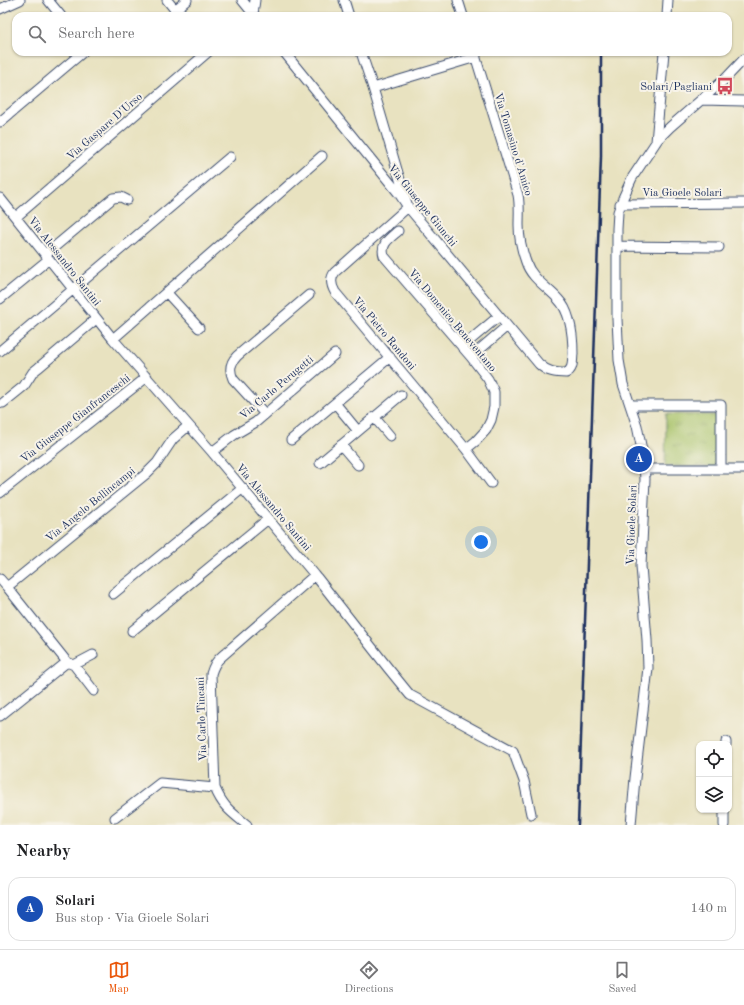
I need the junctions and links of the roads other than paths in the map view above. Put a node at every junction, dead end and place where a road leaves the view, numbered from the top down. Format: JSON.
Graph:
{"nodes":[{"id":1,"x":20,"y":0,"type":"edge"},
{"id":2,"x":48,"y":0,"type":"edge"},
{"id":3,"x":166,"y":0,"type":"edge"},
{"id":4,"x":188,"y":0,"type":"edge"},
{"id":5,"x":242,"y":0,"type":"edge"},
{"id":6,"x":255,"y":0,"type":"edge"},
{"id":7,"x":344,"y":0,"type":"edge"},
{"id":8,"x":458,"y":0,"type":"edge"},
{"id":9,"x":668,"y":0,"type":"edge"},
{"id":10,"x":0,"y":9,"type":"edge"},
{"id":11,"x":58,"y":12,"type":"edge"},
{"id":12,"x":177,"y":12,"type":"edge"},
{"id":13,"x":179,"y":12,"type":"edge"},
{"id":14,"x":250,"y":12,"type":"edge"},
{"id":15,"x":253,"y":12,"type":"edge"},
{"id":16,"x":348,"y":12,"type":"edge"},
{"id":17,"x":462,"y":12,"type":"edge"},
{"id":18,"x":667,"y":12,"type":"edge"},
{"id":19,"x":78,"y":56,"type":"edge"},
{"id":20,"x":203,"y":56,"type":"edge"},
{"id":21,"x":287,"y":56,"type":"edge"},
{"id":22,"x":362,"y":56,"type":"edge"},
{"id":23,"x":472,"y":56,"type":"edge"},
{"id":24,"x":475,"y":56,"type":"edge"},
{"id":25,"x":664,"y":56,"type":"edge"},
{"id":26,"x":744,"y":59,"type":"edge"},
{"id":27,"x":373,"y":88,"type":"junction"},
{"id":28,"x":702,"y":100,"type":"junction"},
{"id":29,"x":744,"y":101,"type":"edge"},
{"id":30,"x":0,"y":122,"type":"edge"},
{"id":31,"x":656,"y":142,"type":"junction"},
{"id":32,"x":322,"y":156,"type":"dead end"},
{"id":33,"x":230,"y":157,"type":"dead end"},
{"id":34,"x":0,"y":198,"type":"edge"},
{"id":35,"x":127,"y":200,"type":"dead end"},
{"id":36,"x":744,"y":203,"type":"edge"},
{"id":37,"x":620,"y":204,"type":"junction"},
{"id":38,"x":408,"y":207,"type":"junction"},
{"id":39,"x":16,"y":217,"type":"junction"},
{"id":40,"x":398,"y":231,"type":"dead end"},
{"id":41,"x":617,"y":246,"type":"junction"},
{"id":42,"x":719,"y":247,"type":"dead end"},
{"id":43,"x":47,"y":256,"type":"junction"},
{"id":44,"x":74,"y":290,"type":"junction"},
{"id":45,"x":167,"y":292,"type":"junction"},
{"id":46,"x":310,"y":295,"type":"dead end"},
{"id":47,"x":0,"y":299,"type":"edge"},
{"id":48,"x":499,"y":316,"type":"junction"},
{"id":49,"x":96,"y":319,"type":"junction"},
{"id":50,"x":507,"y":326,"type":"junction"},
{"id":51,"x":199,"y":328,"type":"dead end"},
{"id":52,"x":113,"y":339,"type":"junction"},
{"id":53,"x":462,"y":347,"type":"junction"},
{"id":54,"x":0,"y":351,"type":"edge"},
{"id":55,"x":335,"y":354,"type":"dead end"},
{"id":56,"x":390,"y":357,"type":"junction"},
{"id":57,"x":471,"y":357,"type":"junction"},
{"id":58,"x":546,"y":370,"type":"joint"},
{"id":59,"x":147,"y":377,"type":"junction"},
{"id":60,"x":401,"y":395,"type":"dead end"},
{"id":61,"x":3,"y":403,"type":"dead end"},
{"id":62,"x":335,"y":403,"type":"junction"},
{"id":63,"x":631,"y":405,"type":"junction"},
{"id":64,"x":265,"y":414,"type":"junction"},
{"id":65,"x":374,"y":417,"type":"junction"},
{"id":66,"x":188,"y":426,"type":"junction"},
{"id":67,"x":358,"y":431,"type":"junction"},
{"id":68,"x":390,"y":436,"type":"dead end"},
{"id":69,"x":291,"y":440,"type":"dead end"},
{"id":70,"x":341,"y":446,"type":"junction"},
{"id":71,"x":466,"y":449,"type":"junction"},
{"id":72,"x":212,"y":452,"type":"junction"},
{"id":73,"x":320,"y":463,"type":"dead end"},
{"id":74,"x":358,"y":465,"type":"dead end"},
{"id":75,"x":644,"y":469,"type":"junction"},
{"id":76,"x":721,"y":469,"type":"junction"},
{"id":77,"x":744,"y":469,"type":"edge"},
{"id":78,"x":491,"y":483,"type":"dead end"},
{"id":79,"x":243,"y":488,"type":"junction"},
{"id":80,"x":0,"y":493,"type":"edge"},
{"id":81,"x":268,"y":519,"type":"junction"},
{"id":82,"x":315,"y":575,"type":"junction"},
{"id":83,"x":0,"y":579,"type":"edge"},
{"id":84,"x":7,"y":587,"type":"junction"},
{"id":85,"x":113,"y":594,"type":"dead end"},
{"id":86,"x":132,"y":631,"type":"dead end"},
{"id":87,"x":93,"y":655,"type":"dead end"},
{"id":88,"x":70,"y":664,"type":"junction"},
{"id":89,"x":94,"y":691,"type":"dead end"},
{"id":90,"x":0,"y":716,"type":"edge"},
{"id":91,"x":216,"y":788,"type":"junction"},
{"id":92,"x":724,"y":813,"type":"edge"},
{"id":93,"x":531,"y":814,"type":"dead end"},
{"id":94,"x":115,"y":818,"type":"dead end"},
{"id":95,"x":247,"y":825,"type":"edge"},
{"id":96,"x":631,"y":825,"type":"edge"},
{"id":97,"x":724,"y":825,"type":"edge"}],
"edges":[{"from":1,"to":10,"type":"street"},
{"from":2,"to":11,"type":"street"},
{"from":3,"to":12,"type":"street"},
{"from":4,"to":13,"type":"street"},
{"from":5,"to":14,"type":"street"},
{"from":6,"to":15,"type":"street"},
{"from":7,"to":16,"type":"street"},
{"from":8,"to":17,"type":"street"},
{"from":9,"to":18,"type":"street"},
{"from":19,"to":30,"type":"street"},
{"from":20,"to":39,"type":"street","name":"Via Gaspare D'Urso"},
{"from":21,"to":38,"type":"street","name":"Via Giuseppe Giunchi"},
{"from":22,"to":27,"type":"street"},
{"from":23,"to":27,"type":"street"},
{"from":24,"to":58,"type":"street","name":"Via Tomasino d'Amico"},
{"from":25,"to":31,"type":"street"},
{"from":26,"to":28,"type":"street","name":"Via Gioele Solari"},
{"from":27,"to":38,"type":"street"},
{"from":28,"to":29,"type":"street"},
{"from":28,"to":31,"type":"street","name":"Via Gioele Solari"},
{"from":31,"to":37,"type":"street","name":"Via Gioele Solari"},
{"from":32,"to":45,"type":"street"},
{"from":33,"to":44,"type":"street"},
{"from":34,"to":39,"type":"street","name":"Via Alessandro Santini"},
{"from":35,"to":43,"type":"street"},
{"from":36,"to":37,"type":"street","name":"Via Gioele Solari"},
{"from":37,"to":41,"type":"street","name":"Via Gioele Solari"},
{"from":38,"to":48,"type":"street","name":"Via Giuseppe Giunchi"},
{"from":38,"to":56,"type":"street","name":"Via Pietro Rondoni"},
{"from":39,"to":43,"type":"street","name":"Via Alessandro Santini"},
{"from":40,"to":53,"type":"street","name":"Via Domenico Beneventano"},
{"from":41,"to":42,"type":"street"},
{"from":41,"to":63,"type":"street","name":"Via Gioele Solari"},
{"from":43,"to":44,"type":"street","name":"Via Alessandro Santini"},
{"from":43,"to":47,"type":"street"},
{"from":44,"to":49,"type":"street","name":"Via Alessandro Santini"},
{"from":44,"to":54,"type":"street"},
{"from":45,"to":51,"type":"street"},
{"from":45,"to":52,"type":"street"},
{"from":46,"to":64,"type":"street"},
{"from":48,"to":50,"type":"street","name":"Via Giuseppe Giunchi"},
{"from":48,"to":53,"type":"street"},
{"from":49,"to":52,"type":"street","name":"Via Alessandro Santini"},
{"from":49,"to":61,"type":"street"},
{"from":50,"to":57,"type":"street"},
{"from":50,"to":58,"type":"street","name":"Via Giuseppe Giunchi"},
{"from":52,"to":59,"type":"street","name":"Via Alessandro Santini"},
{"from":53,"to":57,"type":"street","name":"Via Domenico Beneventano"},
{"from":55,"to":64,"type":"street","name":"Via Carlo Perugetti"},
{"from":56,"to":62,"type":"street"},
{"from":56,"to":71,"type":"street","name":"Via Pietro Rondoni"},
{"from":57,"to":71,"type":"street","name":"Via Domenico Beneventano"},
{"from":59,"to":66,"type":"street","name":"Via Alessandro Santini"},
{"from":59,"to":80,"type":"street","name":"Via Giuseppe Gianfranceschi"},
{"from":60,"to":65,"type":"street"},
{"from":62,"to":67,"type":"street"},
{"from":62,"to":69,"type":"street"},
{"from":63,"to":75,"type":"street","name":"Via Gioele Solari"},
{"from":63,"to":76,"type":"street"},
{"from":64,"to":72,"type":"street","name":"Via Carlo Perugetti"},
{"from":65,"to":67,"type":"street"},
{"from":65,"to":68,"type":"street"},
{"from":66,"to":72,"type":"street","name":"Via Alessandro Santini"},
{"from":66,"to":84,"type":"street","name":"Via Angelo Bellincampi"},
{"from":67,"to":70,"type":"street"},
{"from":70,"to":73,"type":"street"},
{"from":70,"to":74,"type":"street"},
{"from":71,"to":78,"type":"street","name":"Via Pietro Rondoni"},
{"from":72,"to":79,"type":"street","name":"Via Alessandro Santini"},
{"from":75,"to":76,"type":"street"},
{"from":75,"to":96,"type":"street","name":"Via Gioele Solari"},
{"from":76,"to":77,"type":"street"},
{"from":79,"to":81,"type":"street","name":"Via Alessandro Santini"},
{"from":79,"to":85,"type":"street"},
{"from":81,"to":82,"type":"street","name":"Via Alessandro Santini"},
{"from":81,"to":86,"type":"street"},
{"from":82,"to":91,"type":"street","name":"Via Carlo Tincani"},
{"from":82,"to":93,"type":"street","name":"Via Alessandro Santini"},
{"from":83,"to":84,"type":"street"},
{"from":84,"to":88,"type":"street"},
{"from":87,"to":88,"type":"street"},
{"from":88,"to":89,"type":"street"},
{"from":88,"to":90,"type":"street"},
{"from":91,"to":94,"type":"street"},
{"from":91,"to":95,"type":"street","name":"Via Carlo Tincani"},
{"from":92,"to":97,"type":"street"}]}
